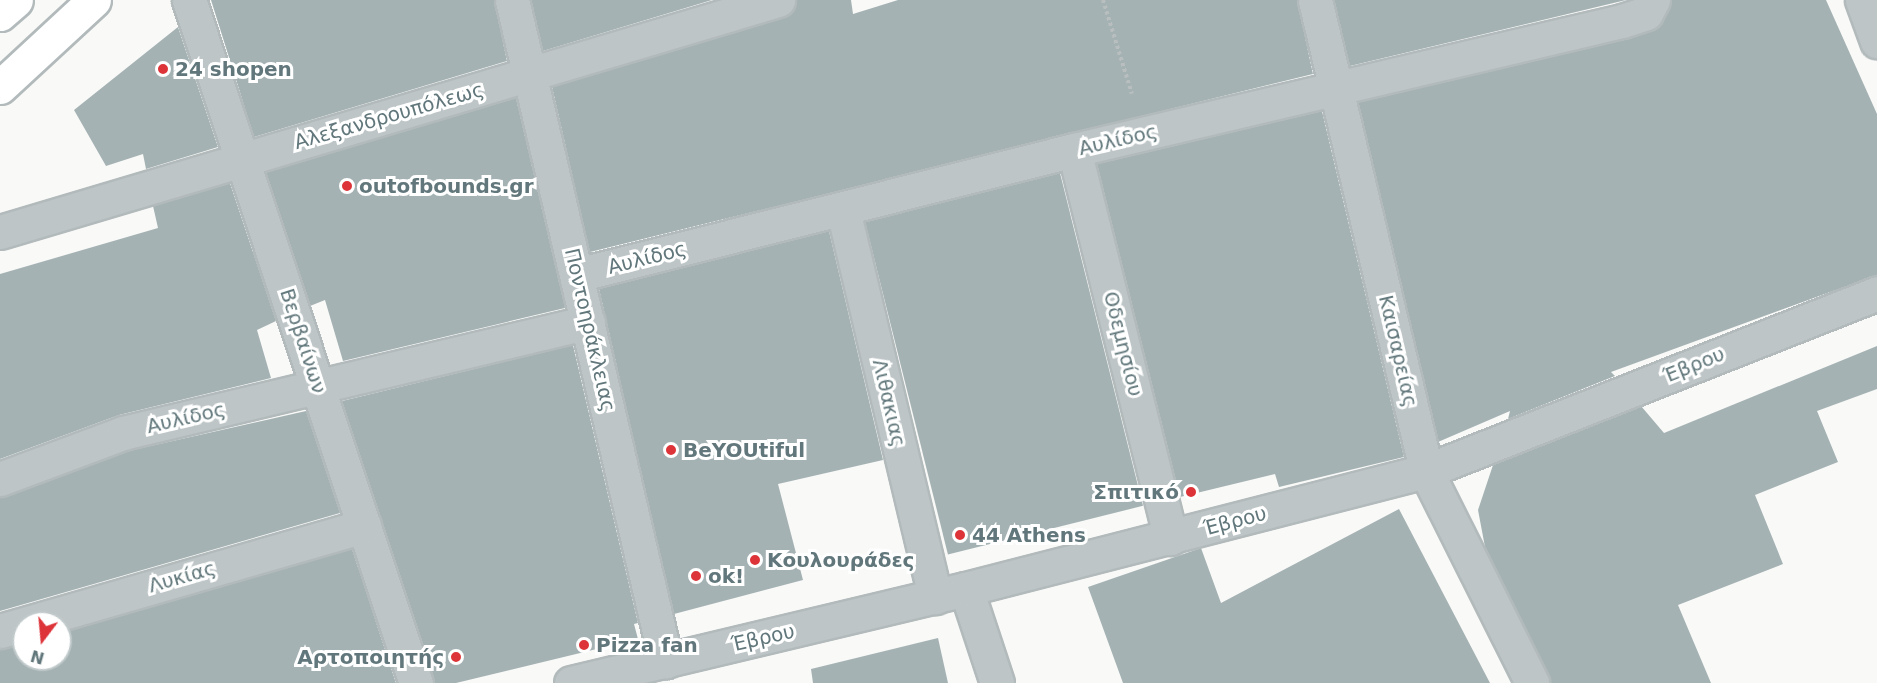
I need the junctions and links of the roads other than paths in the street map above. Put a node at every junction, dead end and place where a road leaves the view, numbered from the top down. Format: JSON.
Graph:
{"nodes":[{"id":1,"x":16,"y":0,"type":"edge"},
{"id":2,"x":94,"y":0,"type":"edge"},
{"id":3,"x":189,"y":0,"type":"edge"},
{"id":4,"x":512,"y":0,"type":"edge"},
{"id":5,"x":778,"y":0,"type":"edge"},
{"id":6,"x":1315,"y":0,"type":"edge"},
{"id":7,"x":1653,"y":0,"type":"edge"},
{"id":8,"x":1862,"y":0,"type":"edge"},
{"id":9,"x":0,"y":14,"type":"edge"},
{"id":10,"x":1877,"y":41,"type":"edge"},
{"id":11,"x":532,"y":75,"type":"junction"},
{"id":12,"x":0,"y":87,"type":"edge"},
{"id":13,"x":1337,"y":89,"type":"junction"},
{"id":14,"x":1074,"y":150,"type":"junction"},
{"id":15,"x":242,"y":159,"type":"junction"},
{"id":16,"x":843,"y":210,"type":"junction"},
{"id":17,"x":0,"y":232,"type":"edge"},
{"id":18,"x":578,"y":275,"type":"junction"},
{"id":19,"x":1877,"y":293,"type":"edge"},
{"id":20,"x":588,"y":322,"type":"junction"},
{"id":21,"x":318,"y":387,"type":"junction"},
{"id":22,"x":1426,"y":471,"type":"junction"},
{"id":23,"x":0,"y":479,"type":"edge"},
{"id":24,"x":364,"y":526,"type":"junction"},
{"id":25,"x":1171,"y":538,"type":"junction"},
{"id":26,"x":951,"y":593,"type":"junction"},
{"id":27,"x":0,"y":631,"type":"edge"},
{"id":28,"x":666,"y":661,"type":"junction"},
{"id":29,"x":585,"y":681,"type":"edge"},
{"id":30,"x":416,"y":683,"type":"edge"},
{"id":31,"x":997,"y":683,"type":"edge"},
{"id":32,"x":1532,"y":683,"type":"edge"}],
"edges":[{"from":1,"to":9,"type":"main road"},
{"from":2,"to":12,"type":"main road"},
{"from":3,"to":15,"type":"street","name":"Βερβαίνων"},
{"from":4,"to":11,"type":"street","name":"Ποντοηράκλειας"},
{"from":5,"to":11,"type":"street","name":"Αλεξανδρουπόλεως"},
{"from":6,"to":13,"type":"street","name":"Καισαρείας"},
{"from":7,"to":13,"type":"street","name":"Αυλίδος"},
{"from":8,"to":10,"type":"street"},
{"from":11,"to":15,"type":"street","name":"Αλεξανδρουπόλεως"},
{"from":11,"to":18,"type":"street","name":"Ποντοηράκλειας"},
{"from":13,"to":14,"type":"street","name":"Αυλίδος"},
{"from":13,"to":22,"type":"street","name":"Καισαρείας"},
{"from":14,"to":16,"type":"street","name":"Αυλίδος"},
{"from":14,"to":25,"type":"street","name":"Οδεμησίου"},
{"from":15,"to":17,"type":"street","name":"Αλεξανδρουπόλεως"},
{"from":15,"to":21,"type":"street","name":"Βερβαίνων"},
{"from":16,"to":18,"type":"street","name":"Αυλίδος"},
{"from":16,"to":26,"type":"street","name":"Λιθακιας"},
{"from":18,"to":20,"type":"street","name":"Ποντοηράκλειας"},
{"from":19,"to":22,"type":"street","name":"Έβρου"},
{"from":20,"to":21,"type":"street","name":"Αυλίδος"},
{"from":20,"to":28,"type":"street","name":"Ποντοηράκλειας"},
{"from":21,"to":23,"type":"street","name":"Αυλίδος"},
{"from":21,"to":24,"type":"street","name":"Βερβαίνων"},
{"from":22,"to":25,"type":"street","name":"Έβρου"},
{"from":22,"to":32,"type":"street","name":"Καισαρείας"},
{"from":24,"to":27,"type":"street","name":"Λυκίας"},
{"from":24,"to":30,"type":"street","name":"Βερβαίνων"},
{"from":25,"to":26,"type":"street","name":"Έβρου"},
{"from":26,"to":28,"type":"street","name":"Έβρου"},
{"from":26,"to":31,"type":"street","name":"Λιθακιας"},
{"from":28,"to":29,"type":"street","name":"Έβρου"}]}
